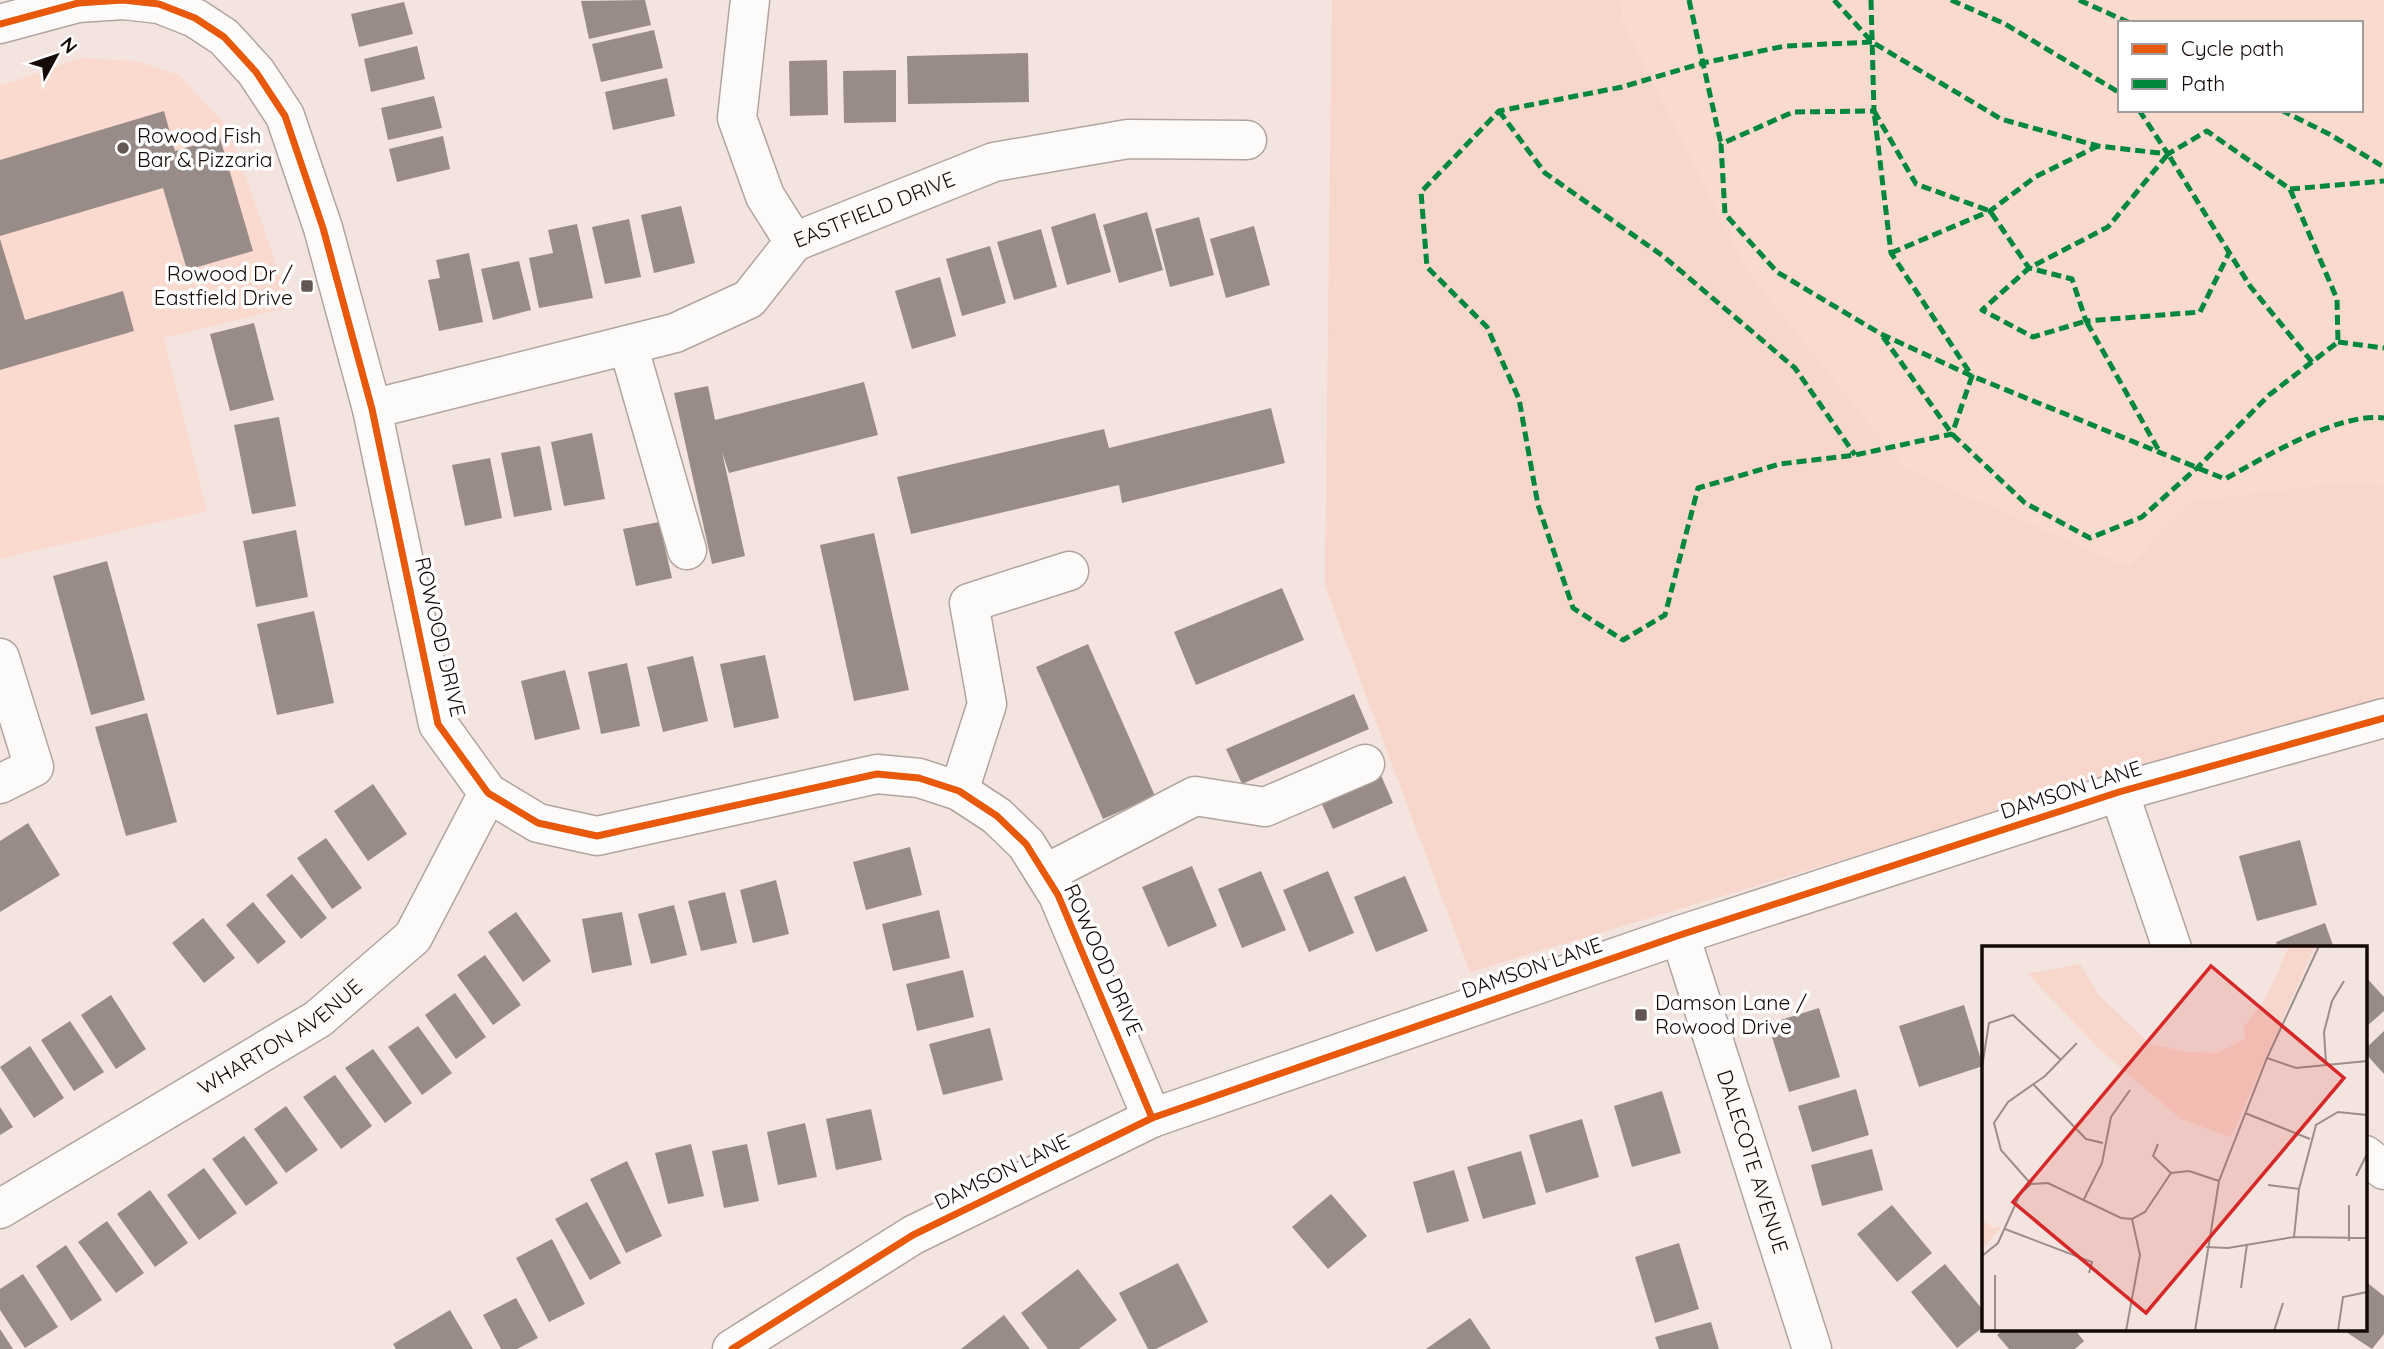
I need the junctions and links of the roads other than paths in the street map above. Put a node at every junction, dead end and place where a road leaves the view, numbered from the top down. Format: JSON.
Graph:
{"nodes":[{"id":1,"x":750,"y":0,"type":"edge"},
{"id":2,"x":198,"y":9,"type":"edge"},
{"id":3,"x":0,"y":24,"type":"edge"},
{"id":4,"x":1247,"y":140,"type":"dead end"},
{"id":5,"x":794,"y":242,"type":"junction"},
{"id":6,"x":628,"y":345,"type":"junction"},
{"id":7,"x":372,"y":409,"type":"junction"},
{"id":8,"x":687,"y":550,"type":"dead end"},
{"id":9,"x":1069,"y":571,"type":"dead end"},
{"id":10,"x":0,"y":657,"type":"edge"},
{"id":11,"x":2384,"y":718,"type":"edge"},
{"id":12,"x":1365,"y":764,"type":"dead end"},
{"id":13,"x":0,"y":785,"type":"edge"},
{"id":14,"x":959,"y":790,"type":"junction"},
{"id":15,"x":2119,"y":792,"type":"junction"},
{"id":16,"x":488,"y":793,"type":"junction"},
{"id":17,"x":1045,"y":874,"type":"junction"},
{"id":18,"x":1680,"y":935,"type":"junction"},
{"id":19,"x":2171,"y":946,"type":"edge"},
{"id":20,"x":1152,"y":1118,"type":"junction"},
{"id":21,"x":2366,"y":1156,"type":"edge"},
{"id":22,"x":2384,"y":1169,"type":"edge"},
{"id":23,"x":0,"y":1209,"type":"edge"},
{"id":24,"x":733,"y":1349,"type":"edge"},
{"id":25,"x":1812,"y":1349,"type":"edge"}],
"edges":[{"from":1,"to":5,"type":"street"},
{"from":2,"to":3,"type":"street","name":"ROWOOD DRIVE"},
{"from":2,"to":7,"type":"street","name":"ROWOOD DRIVE"},
{"from":4,"to":5,"type":"street","name":"EASTFIELD DRIVE"},
{"from":5,"to":6,"type":"street","name":"EASTFIELD DRIVE"},
{"from":6,"to":7,"type":"street","name":"EASTFIELD DRIVE"},
{"from":6,"to":8,"type":"street"},
{"from":7,"to":16,"type":"street","name":"ROWOOD DRIVE"},
{"from":9,"to":14,"type":"street"},
{"from":10,"to":13,"type":"street"},
{"from":11,"to":15,"type":"street","name":"DAMSON LANE"},
{"from":12,"to":17,"type":"street"},
{"from":14,"to":16,"type":"street","name":"ROWOOD DRIVE"},
{"from":14,"to":17,"type":"street","name":"ROWOOD DRIVE"},
{"from":15,"to":18,"type":"street","name":"DAMSON LANE"},
{"from":15,"to":19,"type":"street"},
{"from":16,"to":23,"type":"street","name":"WHARTON AVENUE"},
{"from":17,"to":20,"type":"street","name":"ROWOOD DRIVE"},
{"from":18,"to":20,"type":"street","name":"DAMSON LANE"},
{"from":18,"to":25,"type":"street","name":"DALECOTE AVENUE"},
{"from":20,"to":24,"type":"street","name":"DAMSON LANE"},
{"from":21,"to":22,"type":"street"}]}
